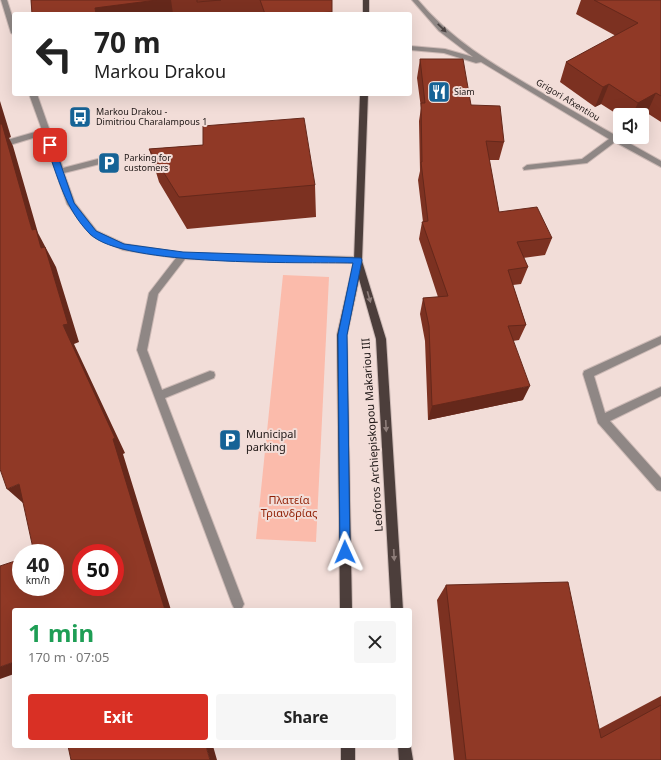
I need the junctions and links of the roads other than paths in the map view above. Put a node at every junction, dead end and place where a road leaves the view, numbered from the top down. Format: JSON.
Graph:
{"nodes":[{"id":1,"x":4,"y":0,"type":"edge"},
{"id":2,"x":366,"y":0,"type":"edge"},
{"id":3,"x":415,"y":0,"type":"edge"},
{"id":4,"x":366,"y":12,"type":"edge"},
{"id":5,"x":12,"y":26,"type":"edge"},
{"id":6,"x":412,"y":48,"type":"edge"},
{"id":7,"x":486,"y":63,"type":"junction"},
{"id":8,"x":34,"y":96,"type":"edge"},
{"id":9,"x":364,"y":96,"type":"edge"},
{"id":10,"x":46,"y":131,"type":"junction"},
{"id":11,"x":613,"y":138,"type":"edge"},
{"id":12,"x":613,"y":140,"type":"edge"},
{"id":13,"x":623,"y":144,"type":"edge"},
{"id":14,"x":0,"y":145,"type":"edge"},
{"id":15,"x":113,"y":158,"type":"dead end"},
{"id":16,"x":661,"y":164,"type":"edge"},
{"id":17,"x":527,"y":168,"type":"dead end"},
{"id":18,"x":59,"y":172,"type":"junction"},
{"id":19,"x":183,"y":256,"type":"junction"},
{"id":20,"x":358,"y":260,"type":"junction"},
{"id":21,"x":661,"y":340,"type":"edge"},
{"id":22,"x":210,"y":375,"type":"dead end"},
{"id":23,"x":661,"y":391,"type":"edge"},
{"id":24,"x":160,"y":395,"type":"junction"},
{"id":25,"x":602,"y":420,"type":"junction"},
{"id":26,"x":661,"y":486,"type":"edge"},
{"id":27,"x":238,"y":604,"type":"dead end"},
{"id":28,"x":346,"y":608,"type":"edge"},
{"id":29,"x":397,"y":608,"type":"edge"},
{"id":30,"x":348,"y":748,"type":"edge"},
{"id":31,"x":405,"y":748,"type":"edge"},
{"id":32,"x":348,"y":760,"type":"edge"},
{"id":33,"x":406,"y":760,"type":"edge"}],
"edges":[{"from":1,"to":5,"type":"street"},
{"from":2,"to":4,"type":"main road"},
{"from":3,"to":7,"type":"street","name":"Grigori Afxentiou","one_way":true},
{"from":6,"to":7,"type":"street","name":"Grigori Afxentiou"},
{"from":7,"to":11,"type":"street","name":"Grigori Afxentiou"},
{"from":8,"to":10,"type":"street"},
{"from":9,"to":20,"type":"main road","name":"Leoforos Archiepiskopou Makariou III"},
{"from":10,"to":14,"type":"street"},
{"from":10,"to":18,"type":"street"},
{"from":12,"to":17,"type":"street"},
{"from":13,"to":16,"type":"street","name":"Grigori Afxentiou"},
{"from":15,"to":18,"type":"street"},
{"from":18,"to":19,"type":"street"},
{"from":19,"to":20,"type":"street"},
{"from":19,"to":24,"type":"street"},
{"from":20,"to":28,"type":"main road","name":"Leoforos Archiepiskopou Makariou III"},
{"from":20,"to":29,"type":"main road","name":"Leoforos Archiepiskopou Makariou III","one_way":true},
{"from":21,"to":25,"type":"street"},
{"from":22,"to":24,"type":"street"},
{"from":23,"to":25,"type":"street"},
{"from":24,"to":27,"type":"street"},
{"from":25,"to":26,"type":"street"},
{"from":30,"to":32,"type":"main road"},
{"from":31,"to":33,"type":"main road"}]}
